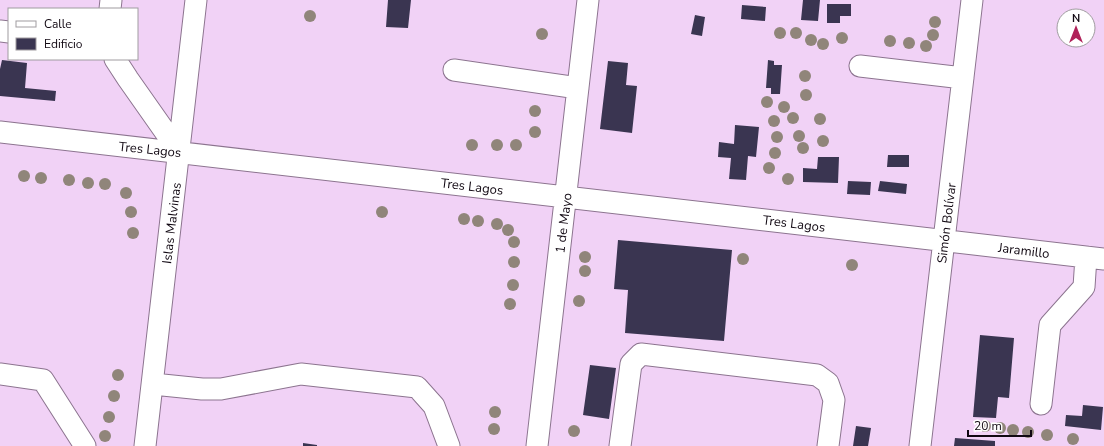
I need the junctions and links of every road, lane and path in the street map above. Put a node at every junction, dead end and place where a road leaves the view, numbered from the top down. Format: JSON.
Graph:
{"nodes":[{"id":1,"x":196,"y":0,"type":"edge"},
{"id":2,"x":588,"y":0,"type":"edge"},
{"id":3,"x":972,"y":0,"type":"edge"},
{"id":4,"x":116,"y":60,"type":"edge"},
{"id":5,"x":860,"y":66,"type":"dead end"},
{"id":6,"x":454,"y":70,"type":"dead end"},
{"id":7,"x":963,"y":78,"type":"junction"},
{"id":8,"x":578,"y":88,"type":"junction"},
{"id":9,"x":0,"y":132,"type":"edge"},
{"id":10,"x":180,"y":153,"type":"junction"},
{"id":11,"x":566,"y":197,"type":"junction"},
{"id":12,"x":944,"y":240,"type":"junction"},
{"id":13,"x":1095,"y":258,"type":"edge"},
{"id":14,"x":0,"y":374,"type":"edge"},
{"id":15,"x":153,"y":384,"type":"junction"},
{"id":16,"x":1041,"y":404,"type":"dead end"},
{"id":17,"x":85,"y":446,"type":"edge"},
{"id":18,"x":145,"y":446,"type":"edge"},
{"id":19,"x":449,"y":446,"type":"edge"},
{"id":20,"x":537,"y":446,"type":"edge"},
{"id":21,"x":620,"y":446,"type":"edge"},
{"id":22,"x":828,"y":446,"type":"edge"},
{"id":23,"x":920,"y":446,"type":"edge"}],
"edges":[{"from":1,"to":10,"type":"street","name":"Islas Malvinas"},
{"from":2,"to":8,"type":"street","name":"1 de Mayo"},
{"from":3,"to":7,"type":"street","name":"Simón Bolívar"},
{"from":4,"to":10,"type":"street"},
{"from":5,"to":7,"type":"street"},
{"from":6,"to":8,"type":"street"},
{"from":7,"to":12,"type":"street","name":"Simón Bolívar"},
{"from":8,"to":11,"type":"street","name":"1 de Mayo"},
{"from":9,"to":10,"type":"street","name":"Tres Lagos"},
{"from":10,"to":11,"type":"street","name":"Tres Lagos"},
{"from":10,"to":15,"type":"street","name":"Islas Malvinas"},
{"from":11,"to":12,"type":"street","name":"Tres Lagos"},
{"from":11,"to":20,"type":"street","name":"1 de Mayo"},
{"from":12,"to":13,"type":"street","name":"Jaramillo"},
{"from":12,"to":23,"type":"street","name":"Simón Bolívar"},
{"from":13,"to":16,"type":"street"},
{"from":14,"to":17,"type":"street"},
{"from":15,"to":18,"type":"street","name":"Islas Malvinas"},
{"from":15,"to":19,"type":"street"},
{"from":21,"to":22,"type":"street"}]}
